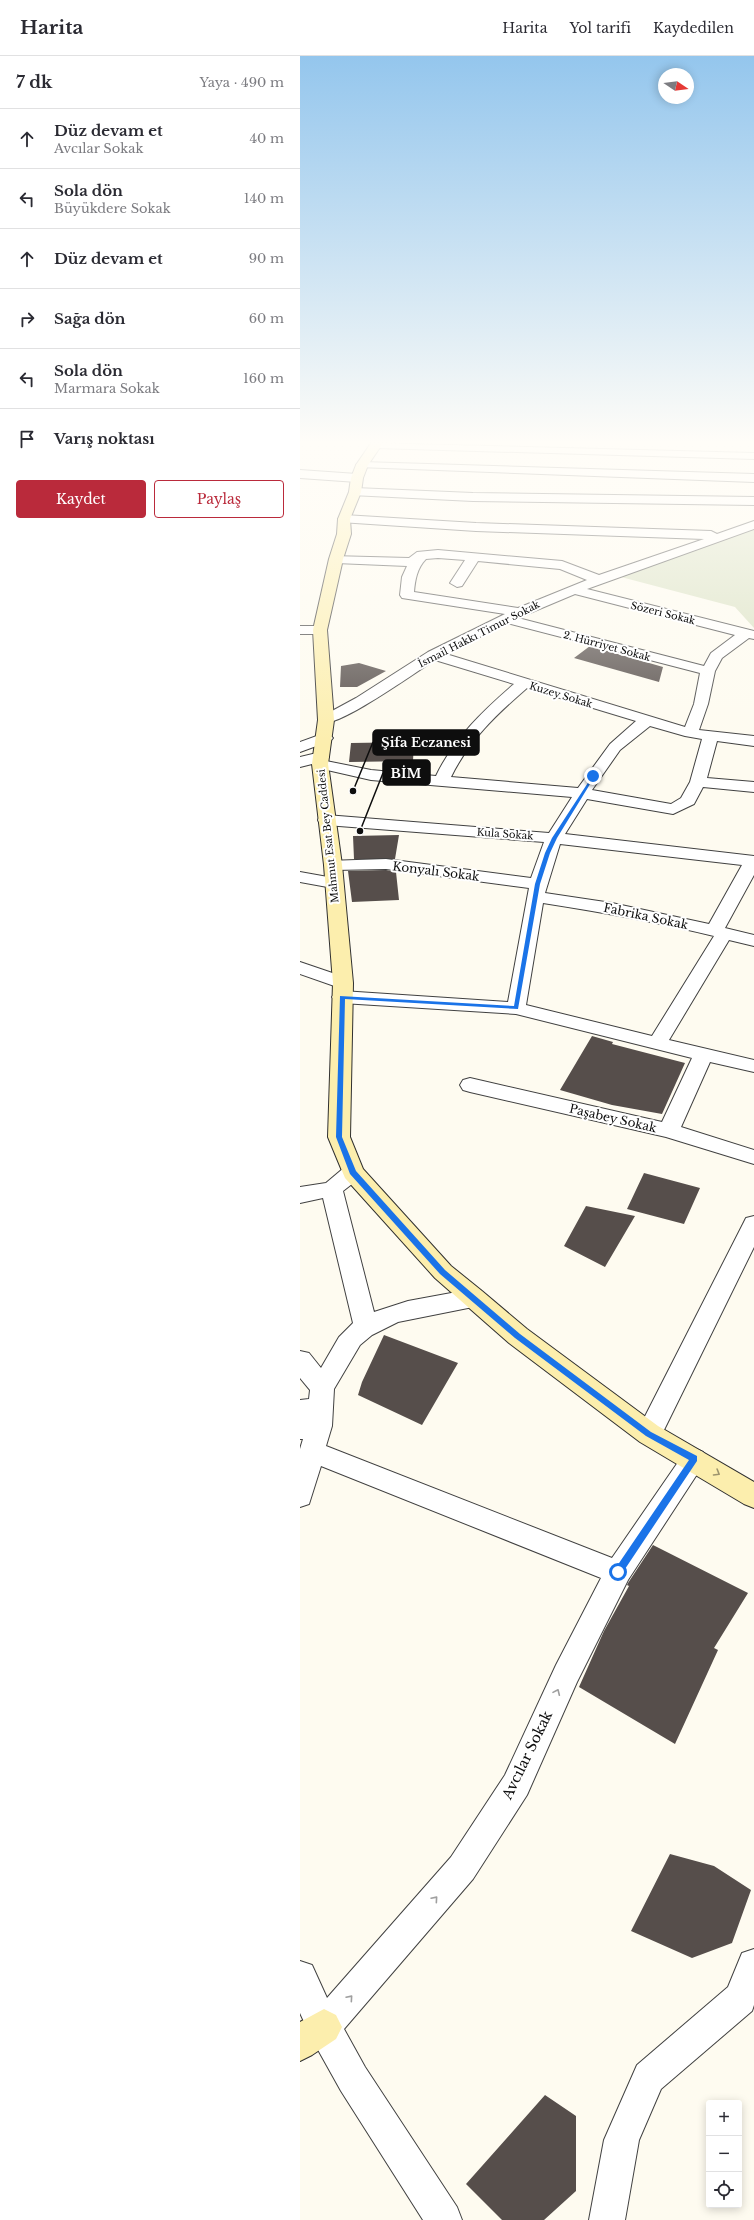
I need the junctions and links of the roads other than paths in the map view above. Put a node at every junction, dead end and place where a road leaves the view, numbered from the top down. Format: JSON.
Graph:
{"nodes":[{"id":1,"x":341,"y":544,"type":"edge"},
{"id":2,"x":699,"y":544,"type":"edge"},
{"id":3,"x":474,"y":557,"type":"junction"},
{"id":4,"x":336,"y":559,"type":"junction"},
{"id":5,"x":416,"y":561,"type":"junction"},
{"id":6,"x":600,"y":580,"type":"junction"},
{"id":7,"x":457,"y":583,"type":"dead end"},
{"id":8,"x":573,"y":590,"type":"junction"},
{"id":9,"x":519,"y":612,"type":"junction"},
{"id":10,"x":506,"y":619,"type":"junction"},
{"id":11,"x":300,"y":630,"type":"edge"},
{"id":12,"x":320,"y":630,"type":"junction"},
{"id":13,"x":750,"y":634,"type":"edge"},
{"id":14,"x":432,"y":656,"type":"junction"},
{"id":15,"x":708,"y":671,"type":"junction"},
{"id":16,"x":523,"y":684,"type":"junction"},
{"id":17,"x":326,"y":720,"type":"junction"},
{"id":18,"x":646,"y":721,"type":"junction"},
{"id":19,"x":690,"y":733,"type":"junction"},
{"id":20,"x":711,"y":736,"type":"junction"},
{"id":21,"x":324,"y":738,"type":"junction"},
{"id":22,"x":754,"y":741,"type":"edge"},
{"id":23,"x":300,"y":747,"type":"edge"},
{"id":24,"x":321,"y":761,"type":"junction"},
{"id":25,"x":300,"y":762,"type":"edge"},
{"id":26,"x":442,"y":780,"type":"junction"},
{"id":27,"x":698,"y":782,"type":"junction"},
{"id":28,"x":754,"y":787,"type":"edge"},
{"id":29,"x":583,"y":793,"type":"junction"},
{"id":30,"x":326,"y":820,"type":"junction"},
{"id":31,"x":554,"y":838,"type":"junction"},
{"id":32,"x":754,"y":861,"type":"edge"},
{"id":33,"x":333,"y":865,"type":"junction"},
{"id":34,"x":300,"y":877,"type":"edge"},
{"id":35,"x":334,"y":883,"type":"junction"},
{"id":36,"x":537,"y":891,"type":"junction"},
{"id":37,"x":719,"y":933,"type":"junction"},
{"id":38,"x":754,"y":941,"type":"edge"},
{"id":39,"x":300,"y":968,"type":"edge"},
{"id":40,"x":343,"y":990,"type":"junction"},
{"id":41,"x":516,"y":1008,"type":"junction"},
{"id":42,"x":658,"y":1042,"type":"junction"},
{"id":43,"x":704,"y":1053,"type":"junction"},
{"id":44,"x":754,"y":1066,"type":"edge"},
{"id":45,"x":470,"y":1085,"type":"dead end"},
{"id":46,"x":669,"y":1131,"type":"junction"},
{"id":47,"x":754,"y":1157,"type":"edge"},
{"id":48,"x":358,"y":1178,"type":"junction"},
{"id":49,"x":332,"y":1189,"type":"junction"},
{"id":50,"x":300,"y":1195,"type":"edge"},
{"id":51,"x":754,"y":1224,"type":"edge"},
{"id":52,"x":473,"y":1298,"type":"junction"},
{"id":53,"x":366,"y":1327,"type":"junction"},
{"id":54,"x":300,"y":1360,"type":"edge"},
{"id":55,"x":312,"y":1412,"type":"edge"},
{"id":56,"x":649,"y":1434,"type":"junction"},
{"id":57,"x":313,"y":1452,"type":"junction"},
{"id":58,"x":694,"y":1459,"type":"junction"},
{"id":59,"x":300,"y":1496,"type":"edge"},
{"id":60,"x":754,"y":1496,"type":"edge"},
{"id":61,"x":618,"y":1572,"type":"junction"},
{"id":62,"x":754,"y":1965,"type":"edge"},
{"id":63,"x":300,"y":1977,"type":"edge"},
{"id":64,"x":747,"y":2002,"type":"edge"},
{"id":65,"x":312,"y":2035,"type":"edge"},
{"id":66,"x":444,"y":2220,"type":"edge"},
{"id":67,"x":607,"y":2220,"type":"edge"}],
"edges":[{"from":1,"to":4,"type":"street","name":"Mahmut Esat Bey Caddesi"},
{"from":2,"to":6,"type":"street","name":"İsmail Hakkı Timur Sokak"},
{"from":3,"to":5,"type":"street"},
{"from":3,"to":6,"type":"street"},
{"from":3,"to":7,"type":"street"},
{"from":4,"to":5,"type":"street"},
{"from":4,"to":12,"type":"street","name":"Mahmut Esat Bey Caddesi"},
{"from":5,"to":9,"type":"street"},
{"from":6,"to":8,"type":"street","name":"İsmail Hakkı Timur Sokak"},
{"from":8,"to":9,"type":"street","name":"İsmail Hakkı Timur Sokak"},
{"from":8,"to":13,"type":"street","name":"Sözeri Sokak"},
{"from":9,"to":10,"type":"street","name":"İsmail Hakkı Timur Sokak"},
{"from":10,"to":14,"type":"street","name":"İsmail Hakkı Timur Sokak"},
{"from":10,"to":15,"type":"street","name":"2. Hürriyet Sokak"},
{"from":11,"to":12,"type":"street"},
{"from":12,"to":17,"type":"street","name":"Mahmut Esat Bey Caddesi"},
{"from":13,"to":15,"type":"street"},
{"from":14,"to":16,"type":"street","name":"Kuzey Sokak"},
{"from":14,"to":17,"type":"street","name":"İsmail Hakkı Timur Sokak"},
{"from":15,"to":19,"type":"street"},
{"from":16,"to":18,"type":"street","name":"Kuzey Sokak"},
{"from":16,"to":26,"type":"street"},
{"from":17,"to":21,"type":"street","name":"Mahmut Esat Bey Caddesi"},
{"from":18,"to":19,"type":"street","name":"Kuzey Sokak"},
{"from":18,"to":29,"type":"street"},
{"from":19,"to":20,"type":"street","name":"Kuzey Sokak"},
{"from":20,"to":22,"type":"street","name":"Kuzey Sokak"},
{"from":20,"to":27,"type":"street"},
{"from":21,"to":23,"type":"street"},
{"from":21,"to":24,"type":"street","name":"Mahmut Esat Bey Caddesi"},
{"from":24,"to":25,"type":"street"},
{"from":24,"to":26,"type":"street"},
{"from":24,"to":30,"type":"street","name":"Mahmut Esat Bey Caddesi"},
{"from":26,"to":29,"type":"street"},
{"from":27,"to":28,"type":"street"},
{"from":27,"to":29,"type":"street"},
{"from":29,"to":31,"type":"street"},
{"from":30,"to":31,"type":"street","name":"Kula Sokak"},
{"from":30,"to":33,"type":"street","name":"Mahmut Esat Bey Caddesi"},
{"from":31,"to":32,"type":"street","name":"Kula Sokak"},
{"from":31,"to":36,"type":"street"},
{"from":32,"to":37,"type":"street"},
{"from":33,"to":35,"type":"street","name":"Mahmut Esat Bey Caddesi"},
{"from":33,"to":36,"type":"street","name":"Konyalı Sokak"},
{"from":34,"to":35,"type":"street"},
{"from":35,"to":40,"type":"street","name":"Mahmut Esat Bey Caddesi"},
{"from":36,"to":37,"type":"street","name":"Fabrika Sokak"},
{"from":36,"to":41,"type":"street"},
{"from":37,"to":38,"type":"street","name":"Fabrika Sokak"},
{"from":37,"to":42,"type":"street"},
{"from":39,"to":40,"type":"street"},
{"from":40,"to":41,"type":"street"},
{"from":40,"to":48,"type":"street","name":"Mahmut Esat Bey Caddesi"},
{"from":41,"to":42,"type":"street"},
{"from":42,"to":43,"type":"street"},
{"from":43,"to":44,"type":"street"},
{"from":43,"to":46,"type":"street"},
{"from":45,"to":46,"type":"street","name":"Paşabey Sokak"},
{"from":46,"to":47,"type":"street","name":"Paşabey Sokak"},
{"from":48,"to":49,"type":"street"},
{"from":48,"to":52,"type":"street","name":"Mahmut Esat Bey Caddesi"},
{"from":49,"to":50,"type":"street"},
{"from":49,"to":53,"type":"street"},
{"from":51,"to":56,"type":"street"},
{"from":52,"to":53,"type":"street"},
{"from":52,"to":56,"type":"street","name":"Mahmut Esat Bey Caddesi"},
{"from":53,"to":55,"type":"street"},
{"from":54,"to":55,"type":"street"},
{"from":55,"to":57,"type":"street"},
{"from":56,"to":58,"type":"street","name":"Mahmut Esat Bey Caddesi"},
{"from":57,"to":59,"type":"street"},
{"from":57,"to":61,"type":"street"},
{"from":58,"to":60,"type":"street","name":"Mahmut Esat Bey Caddesi","one_way":true},
{"from":58,"to":61,"type":"street","name":"Avcılar Sokak"},
{"from":65,"to":61,"type":"street","name":"Avcılar Sokak","one_way":true},
{"from":62,"to":64,"type":"street"},
{"from":63,"to":65,"type":"street"},
{"from":64,"to":67,"type":"street"},
{"from":65,"to":66,"type":"street"}]}
